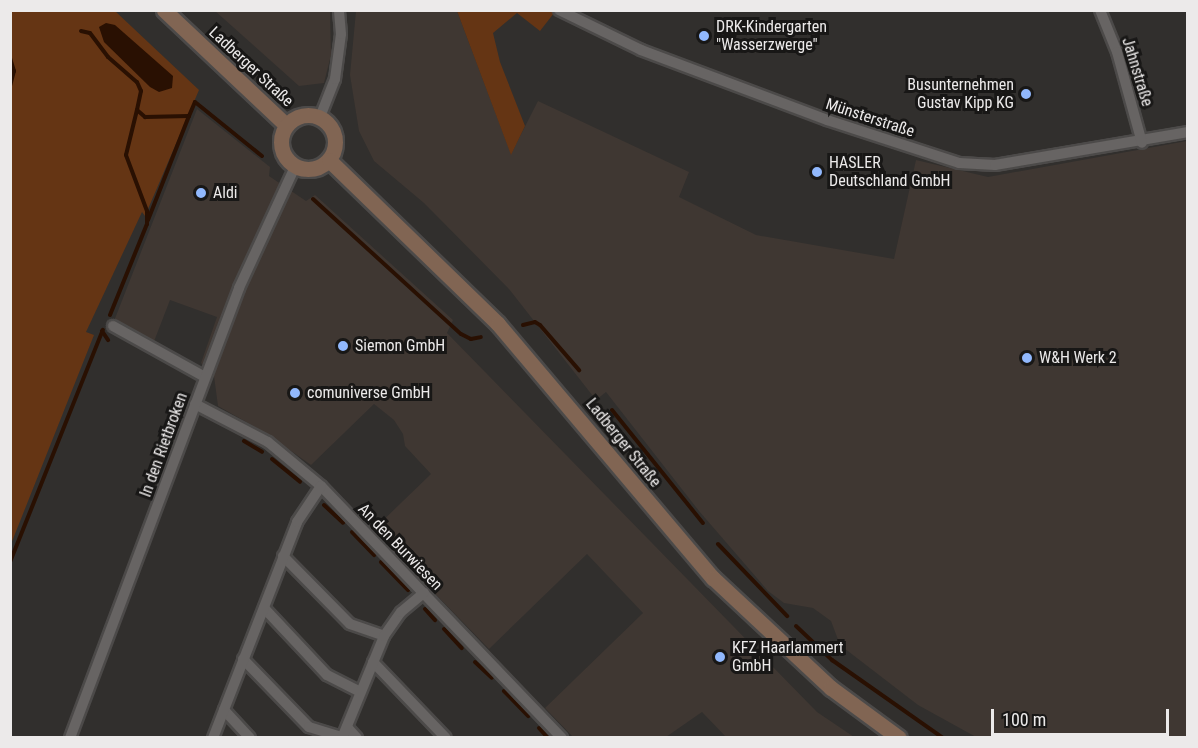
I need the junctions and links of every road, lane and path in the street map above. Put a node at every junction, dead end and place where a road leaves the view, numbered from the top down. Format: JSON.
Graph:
{"nodes":[{"id":1,"x":164,"y":10,"type":"edge"},
{"id":2,"x":339,"y":10,"type":"edge"},
{"id":3,"x":559,"y":10,"type":"edge"},
{"id":4,"x":1100,"y":10,"type":"edge"},
{"id":5,"x":320,"y":117,"type":"junction"},
{"id":6,"x":286,"y":125,"type":"junction"},
{"id":7,"x":1188,"y":132,"type":"edge"},
{"id":8,"x":1142,"y":142,"type":"junction"},
{"id":9,"x":329,"y":160,"type":"junction"},
{"id":10,"x":295,"y":167,"type":"junction"},
{"id":11,"x":113,"y":326,"type":"dead end"},
{"id":12,"x":205,"y":377,"type":"junction"},
{"id":13,"x":195,"y":404,"type":"junction"},
{"id":14,"x":321,"y":486,"type":"junction"},
{"id":15,"x":284,"y":556,"type":"junction"},
{"id":16,"x":423,"y":593,"type":"junction"},
{"id":17,"x":264,"y":608,"type":"junction"},
{"id":18,"x":384,"y":636,"type":"junction"},
{"id":19,"x":243,"y":659,"type":"junction"},
{"id":20,"x":373,"y":662,"type":"junction"},
{"id":21,"x":360,"y":692,"type":"junction"},
{"id":22,"x":224,"y":710,"type":"junction"},
{"id":23,"x":344,"y":734,"type":"edge"},
{"id":24,"x":70,"y":738,"type":"edge"},
{"id":25,"x":213,"y":738,"type":"edge"},
{"id":26,"x":250,"y":738,"type":"edge"},
{"id":27,"x":357,"y":738,"type":"edge"},
{"id":28,"x":446,"y":738,"type":"edge"},
{"id":29,"x":562,"y":738,"type":"edge"},
{"id":30,"x":899,"y":738,"type":"edge"}],
"edges":[{"from":1,"to":6,"type":"main road","name":"Ladberger Straße"},
{"from":2,"to":5,"type":"street"},
{"from":3,"to":8,"type":"street","name":"Münsterstraße"},
{"from":4,"to":8,"type":"street","name":"Jahnstraße"},
{"from":5,"to":6,"type":"main road"},
{"from":5,"to":9,"type":"main road"},
{"from":6,"to":10,"type":"main road"},
{"from":7,"to":8,"type":"street","name":"Münsterstraße"},
{"from":9,"to":10,"type":"main road"},
{"from":9,"to":30,"type":"main road","name":"Ladberger Straße"},
{"from":10,"to":12,"type":"street","name":"In den Rietbroken"},
{"from":11,"to":12,"type":"street"},
{"from":12,"to":13,"type":"street","name":"In den Rietbroken"},
{"from":13,"to":14,"type":"street","name":"An den Burwiesen"},
{"from":13,"to":24,"type":"street","name":"In den Rietbroken"},
{"from":14,"to":15,"type":"street"},
{"from":14,"to":16,"type":"street","name":"An den Burwiesen"},
{"from":15,"to":17,"type":"street"},
{"from":15,"to":18,"type":"street"},
{"from":16,"to":18,"type":"street"},
{"from":16,"to":29,"type":"street","name":"An den Burwiesen"},
{"from":17,"to":19,"type":"street"},
{"from":17,"to":21,"type":"street"},
{"from":18,"to":20,"type":"street"},
{"from":19,"to":22,"type":"street"},
{"from":19,"to":23,"type":"street"},
{"from":20,"to":21,"type":"street"},
{"from":20,"to":28,"type":"street"},
{"from":21,"to":23,"type":"street"},
{"from":22,"to":25,"type":"street"},
{"from":22,"to":26,"type":"street"},
{"from":23,"to":27,"type":"street"}]}
